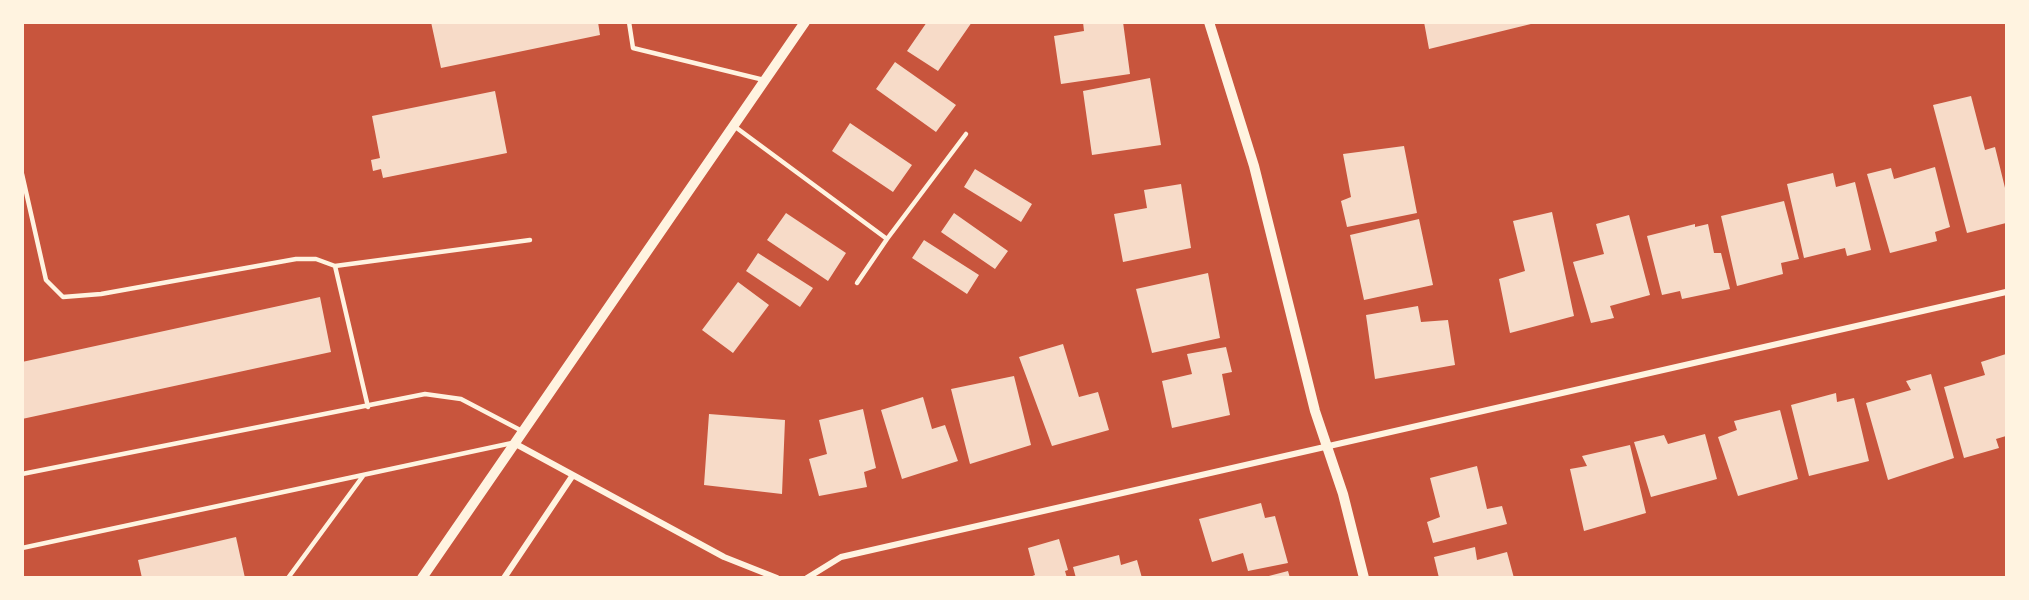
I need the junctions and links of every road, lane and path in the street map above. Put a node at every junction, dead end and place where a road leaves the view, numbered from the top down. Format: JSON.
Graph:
{"nodes":[{"id":1,"x":628,"y":22,"type":"edge"},
{"id":2,"x":804,"y":22,"type":"edge"},
{"id":3,"x":1209,"y":22,"type":"edge"},
{"id":4,"x":764,"y":80,"type":"junction"},
{"id":5,"x":732,"y":125,"type":"junction"},
{"id":6,"x":966,"y":134,"type":"dead end"},
{"id":7,"x":22,"y":174,"type":"edge"},
{"id":8,"x":887,"y":239,"type":"junction"},
{"id":9,"x":530,"y":240,"type":"dead end"},
{"id":10,"x":336,"y":266,"type":"junction"},
{"id":11,"x":857,"y":283,"type":"dead end"},
{"id":12,"x":2007,"y":292,"type":"edge"},
{"id":13,"x":368,"y":407,"type":"junction"},
{"id":14,"x":522,"y":431,"type":"junction"},
{"id":15,"x":514,"y":443,"type":"junction"},
{"id":16,"x":1326,"y":446,"type":"junction"},
{"id":17,"x":22,"y":474,"type":"edge"},
{"id":18,"x":364,"y":475,"type":"junction"},
{"id":19,"x":573,"y":475,"type":"junction"},
{"id":20,"x":22,"y":548,"type":"edge"},
{"id":21,"x":288,"y":578,"type":"edge"},
{"id":22,"x":422,"y":578,"type":"edge"},
{"id":23,"x":504,"y":578,"type":"edge"},
{"id":24,"x":777,"y":578,"type":"edge"},
{"id":25,"x":807,"y":578,"type":"edge"},
{"id":26,"x":1364,"y":578,"type":"edge"}],
"edges":[{"from":1,"to":4,"type":"lane"},
{"from":2,"to":4,"type":"street"},
{"from":3,"to":16,"type":"street"},
{"from":4,"to":5,"type":"street"},
{"from":5,"to":8,"type":"lane"},
{"from":5,"to":14,"type":"street"},
{"from":6,"to":8,"type":"lane"},
{"from":7,"to":10,"type":"lane"},
{"from":8,"to":11,"type":"lane"},
{"from":9,"to":10,"type":"lane"},
{"from":10,"to":13,"type":"lane"},
{"from":12,"to":16,"type":"street"},
{"from":13,"to":14,"type":"lane"},
{"from":13,"to":17,"type":"lane"},
{"from":14,"to":15,"type":"street"},
{"from":15,"to":18,"type":"lane"},
{"from":15,"to":19,"type":"street"},
{"from":15,"to":22,"type":"street"},
{"from":16,"to":25,"type":"street"},
{"from":16,"to":26,"type":"street"},
{"from":18,"to":20,"type":"lane"},
{"from":18,"to":21,"type":"lane"},
{"from":19,"to":23,"type":"street"},
{"from":19,"to":24,"type":"street"}]}
